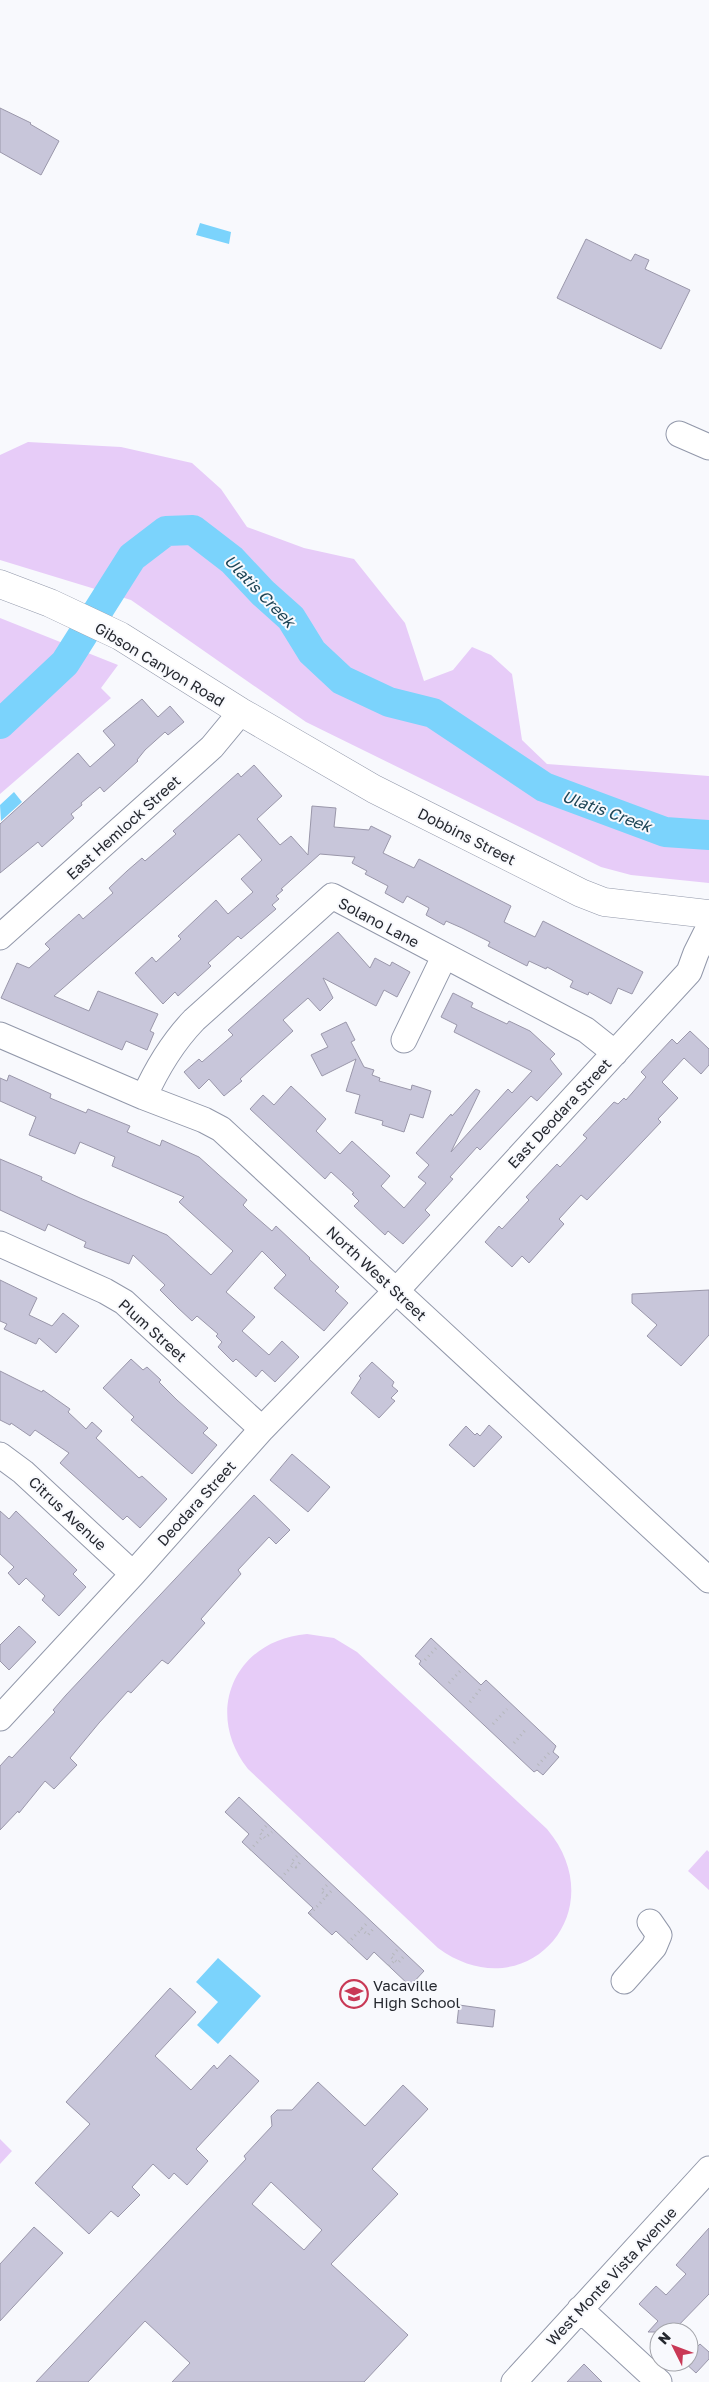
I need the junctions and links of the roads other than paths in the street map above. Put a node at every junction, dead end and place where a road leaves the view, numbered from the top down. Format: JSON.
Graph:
{"nodes":[{"id":1,"x":678,"y":434,"type":"dead end"},
{"id":2,"x":709,"y":447,"type":"edge"},
{"id":3,"x":0,"y":584,"type":"edge"},
{"id":4,"x":241,"y":712,"type":"junction"},
{"id":5,"x":709,"y":914,"type":"edge"},
{"id":6,"x":709,"y":928,"type":"edge"},
{"id":7,"x":0,"y":937,"type":"edge"},
{"id":8,"x":444,"y":957,"type":"junction"},
{"id":9,"x":0,"y":1035,"type":"edge"},
{"id":10,"x":404,"y":1040,"type":"dead end"},
{"id":11,"x":615,"y":1053,"type":"junction"},
{"id":12,"x":144,"y":1097,"type":"junction"},
{"id":13,"x":0,"y":1244,"type":"edge"},
{"id":14,"x":396,"y":1291,"type":"junction"},
{"id":15,"x":262,"y":1429,"type":"junction"},
{"id":16,"x":0,"y":1455,"type":"edge"},
{"id":17,"x":133,"y":1574,"type":"junction"},
{"id":18,"x":709,"y":1580,"type":"edge"},
{"id":19,"x":1,"y":1715,"type":"edge"},
{"id":20,"x":650,"y":1922,"type":"dead end"},
{"id":21,"x":624,"y":1980,"type":"dead end"},
{"id":22,"x":709,"y":2169,"type":"edge"},
{"id":23,"x":580,"y":2308,"type":"junction"},
{"id":24,"x":514,"y":2382,"type":"edge"},
{"id":25,"x":659,"y":2382,"type":"edge"}],
"edges":[{"from":1,"to":2,"type":"street"},
{"from":3,"to":4,"type":"main road","name":"Gibson Canyon Road"},
{"from":4,"to":5,"type":"main road","name":"Dobbins Street"},
{"from":4,"to":7,"type":"street","name":"East Hemlock Street"},
{"from":6,"to":11,"type":"street","name":"East Deodara Street"},
{"from":8,"to":10,"type":"street"},
{"from":8,"to":11,"type":"street","name":"Solano Lane"},
{"from":8,"to":12,"type":"street","name":"Solano Lane"},
{"from":9,"to":12,"type":"street","name":"North West Street"},
{"from":11,"to":14,"type":"street","name":"East Deodara Street"},
{"from":12,"to":14,"type":"street","name":"North West Street"},
{"from":13,"to":15,"type":"street","name":"Plum Street"},
{"from":14,"to":15,"type":"street","name":"Deodara Street"},
{"from":14,"to":18,"type":"street","name":"North West Street"},
{"from":15,"to":17,"type":"street","name":"Deodara Street"},
{"from":16,"to":17,"type":"street","name":"Citrus Avenue"},
{"from":17,"to":19,"type":"street","name":"Deodara Street"},
{"from":20,"to":21,"type":"street"},
{"from":22,"to":23,"type":"street","name":"West Monte Vista Avenue"},
{"from":23,"to":24,"type":"street","name":"West Monte Vista Avenue"},
{"from":23,"to":25,"type":"street"}]}
